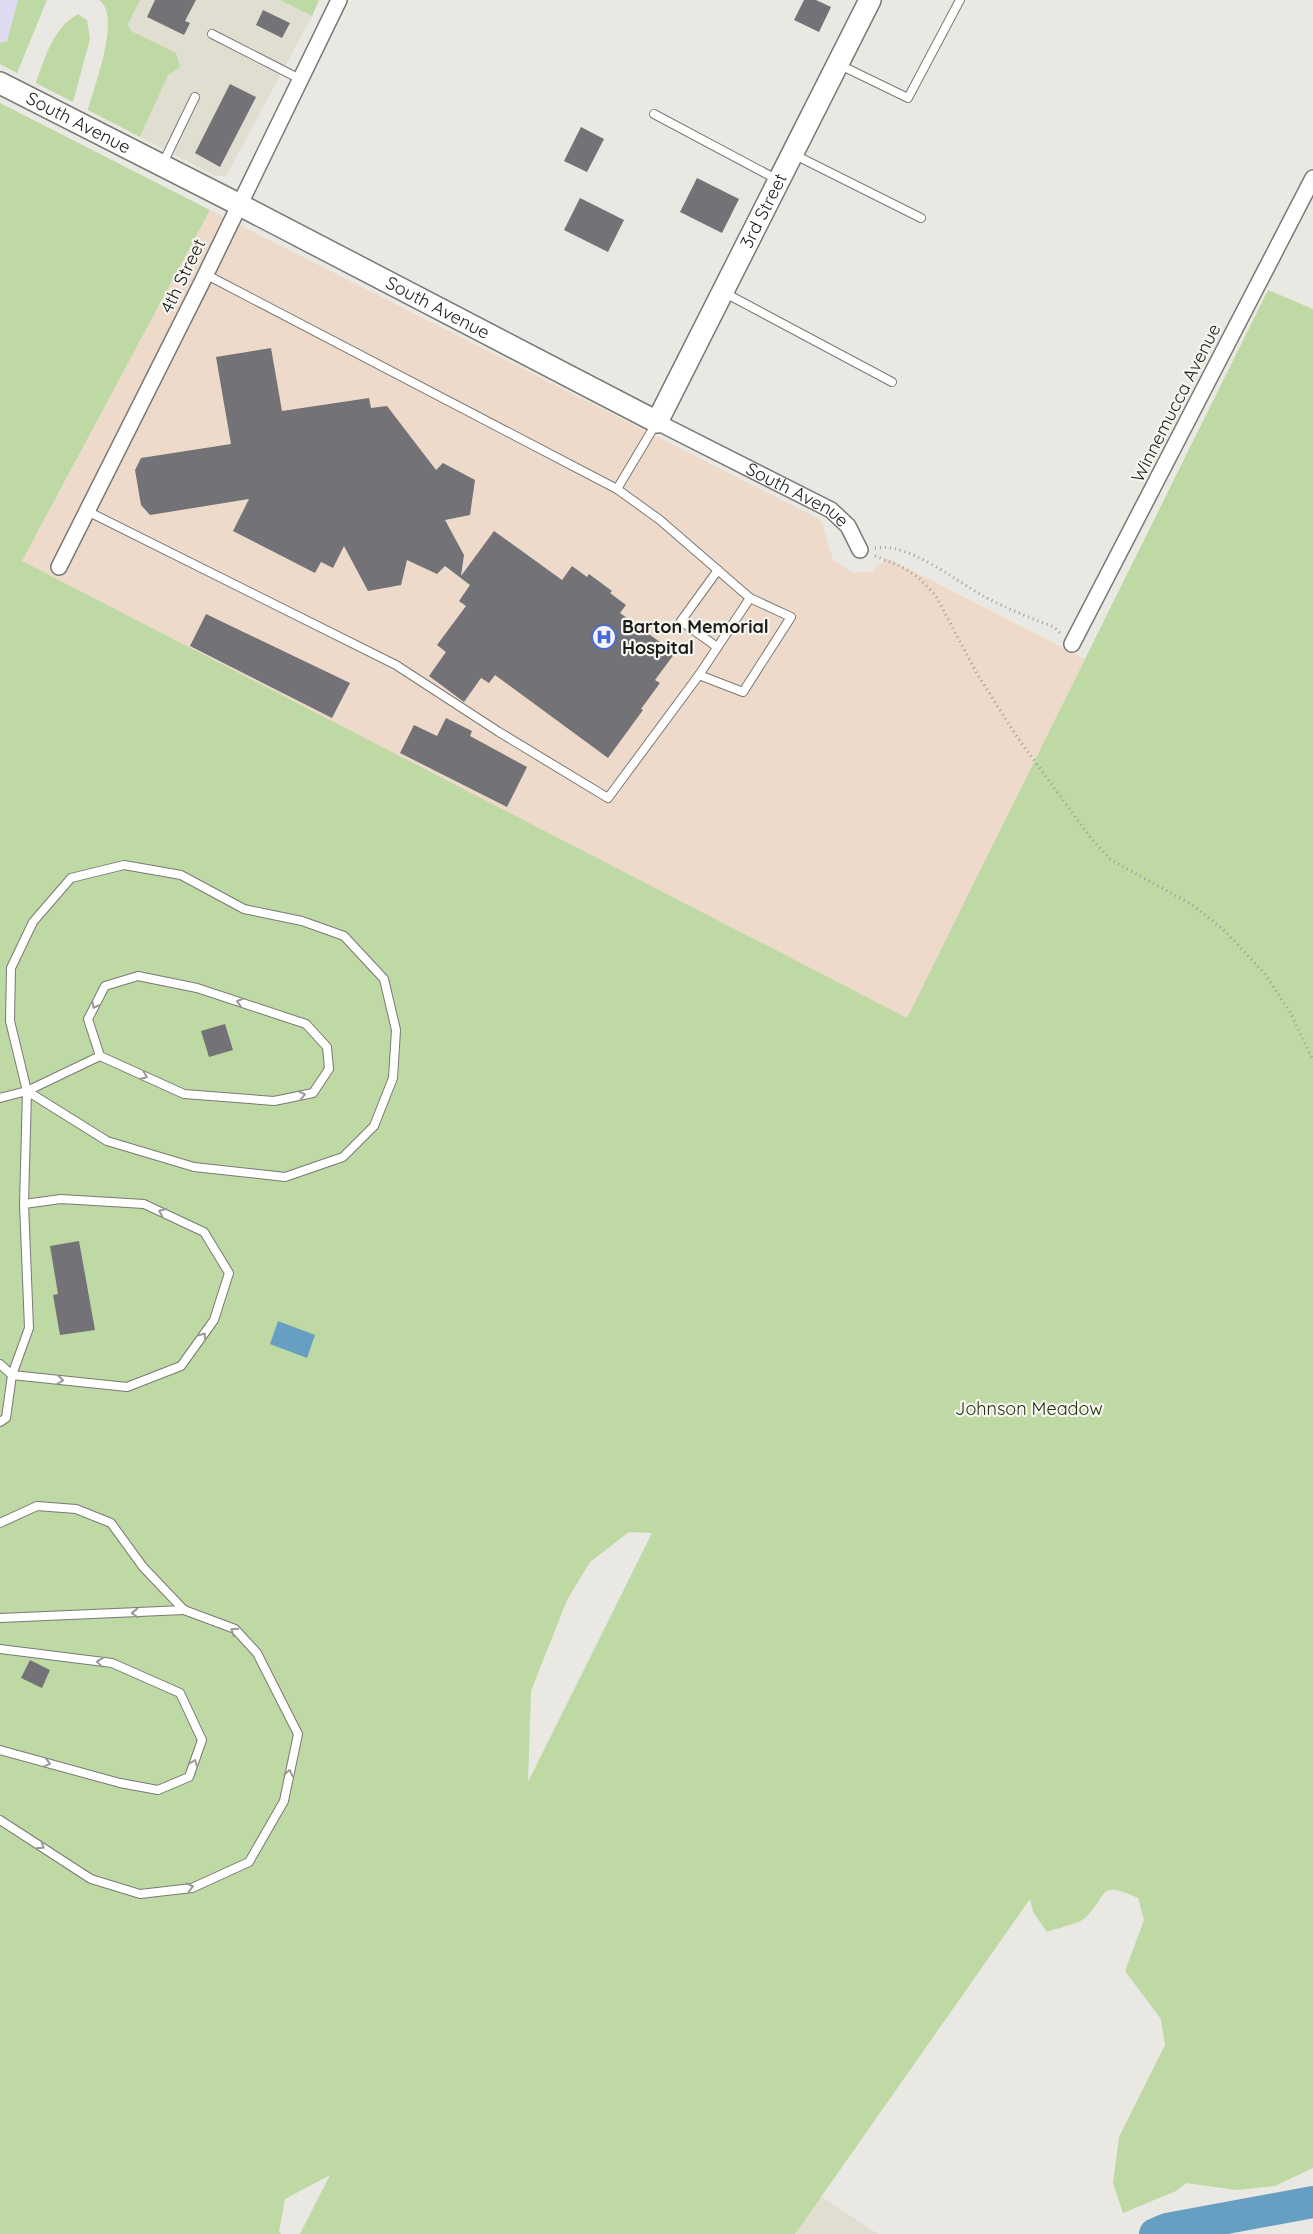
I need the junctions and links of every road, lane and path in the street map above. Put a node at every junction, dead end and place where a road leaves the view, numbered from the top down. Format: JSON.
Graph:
{"nodes":[{"id":1,"x":339,"y":0,"type":"edge"},
{"id":2,"x":870,"y":0,"type":"edge"},
{"id":3,"x":960,"y":0,"type":"edge"},
{"id":4,"x":212,"y":34,"type":"dead end"},
{"id":5,"x":838,"y":64,"type":"junction"},
{"id":6,"x":300,"y":79,"type":"junction"},
{"id":7,"x":0,"y":83,"type":"edge"},
{"id":8,"x":195,"y":97,"type":"dead end"},
{"id":9,"x":654,"y":114,"type":"dead end"},
{"id":10,"x":793,"y":154,"type":"junction"},
{"id":11,"x":162,"y":165,"type":"junction"},
{"id":12,"x":1313,"y":178,"type":"edge"},
{"id":13,"x":778,"y":180,"type":"junction"},
{"id":14,"x":238,"y":204,"type":"junction"},
{"id":15,"x":921,"y":218,"type":"dead end"},
{"id":16,"x":205,"y":274,"type":"junction"},
{"id":17,"x":723,"y":292,"type":"junction"},
{"id":18,"x":892,"y":382,"type":"dead end"},
{"id":19,"x":658,"y":422,"type":"junction"},
{"id":20,"x":617,"y":490,"type":"junction"},
{"id":21,"x":86,"y":511,"type":"junction"},
{"id":22,"x":860,"y":550,"type":"junction"},
{"id":23,"x":59,"y":567,"type":"dead end"},
{"id":24,"x":718,"y":570,"type":"junction"},
{"id":25,"x":750,"y":598,"type":"junction"},
{"id":26,"x":1072,"y":644,"type":"joint"},
{"id":27,"x":717,"y":647,"type":"junction"},
{"id":28,"x":699,"y":675,"type":"junction"},
{"id":29,"x":100,"y":1056,"type":"junction"},
{"id":30,"x":1313,"y":1060,"type":"edge"},
{"id":31,"x":27,"y":1091,"type":"junction"},
{"id":32,"x":0,"y":1098,"type":"edge"},
{"id":33,"x":24,"y":1204,"type":"junction"},
{"id":34,"x":0,"y":1364,"type":"edge"},
{"id":35,"x":12,"y":1375,"type":"junction"},
{"id":36,"x":0,"y":1422,"type":"edge"},
{"id":37,"x":0,"y":1523,"type":"edge"},
{"id":38,"x":184,"y":1610,"type":"junction"},
{"id":39,"x":0,"y":1618,"type":"edge"},
{"id":40,"x":0,"y":1649,"type":"edge"},
{"id":41,"x":0,"y":1750,"type":"edge"},
{"id":42,"x":0,"y":1820,"type":"edge"}],
"edges":[{"from":1,"to":6,"type":"street","name":"4th Street"},
{"from":2,"to":5,"type":"street","name":"3rd Street"},
{"from":3,"to":5,"type":"lane"},
{"from":4,"to":6,"type":"lane"},
{"from":5,"to":10,"type":"street","name":"3rd Street"},
{"from":6,"to":14,"type":"street","name":"4th Street"},
{"from":7,"to":11,"type":"street","name":"South Avenue"},
{"from":8,"to":11,"type":"lane"},
{"from":9,"to":13,"type":"lane"},
{"from":10,"to":13,"type":"street","name":"3rd Street"},
{"from":10,"to":15,"type":"lane"},
{"from":11,"to":14,"type":"street","name":"South Avenue"},
{"from":12,"to":26,"type":"street","name":"Winnemucca Avenue"},
{"from":13,"to":17,"type":"street","name":"3rd Street"},
{"from":14,"to":16,"type":"street","name":"4th Street"},
{"from":14,"to":19,"type":"street","name":"South Avenue"},
{"from":16,"to":20,"type":"lane"},
{"from":16,"to":21,"type":"street","name":"4th Street"},
{"from":17,"to":18,"type":"lane"},
{"from":17,"to":19,"type":"street","name":"3rd Street"},
{"from":19,"to":20,"type":"lane"},
{"from":19,"to":22,"type":"street","name":"South Avenue"},
{"from":20,"to":24,"type":"lane"},
{"from":21,"to":23,"type":"street","name":"4th Street"},
{"from":21,"to":28,"type":"lane"},
{"from":22,"to":26,"type":"path"},
{"from":22,"to":30,"type":"path"},
{"from":24,"to":25,"type":"lane"},
{"from":24,"to":27,"type":"lane"},
{"from":25,"to":27,"type":"lane"},
{"from":25,"to":28,"type":"lane"},
{"from":27,"to":28,"type":"lane"},
{"from":29,"to":29,"type":"lane","one_way":true},
{"from":29,"to":31,"type":"lane"},
{"from":31,"to":31,"type":"lane"},
{"from":31,"to":32,"type":"lane"},
{"from":31,"to":33,"type":"lane"},
{"from":33,"to":35,"type":"lane"},
{"from":35,"to":33,"type":"lane","one_way":true},
{"from":34,"to":35,"type":"lane"},
{"from":35,"to":36,"type":"lane"},
{"from":37,"to":38,"type":"lane"},
{"from":38,"to":39,"type":"lane","one_way":true},
{"from":42,"to":38,"type":"lane","one_way":true},
{"from":41,"to":40,"type":"lane","one_way":true}]}
